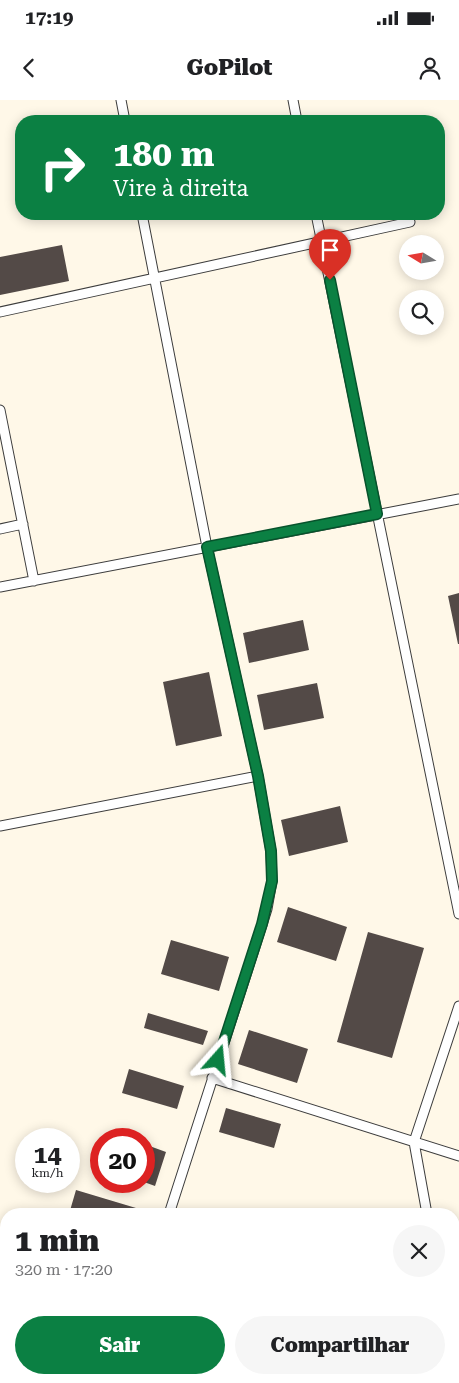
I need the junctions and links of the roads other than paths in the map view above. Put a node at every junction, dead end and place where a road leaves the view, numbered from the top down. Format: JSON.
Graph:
{"nodes":[{"id":1,"x":121,"y":100,"type":"edge"},
{"id":2,"x":293,"y":100,"type":"edge"},
{"id":3,"x":124,"y":115,"type":"edge"},
{"id":4,"x":296,"y":115,"type":"edge"},
{"id":5,"x":143,"y":220,"type":"edge"},
{"id":6,"x":317,"y":220,"type":"edge"},
{"id":7,"x":410,"y":222,"type":"dead end"},
{"id":8,"x":322,"y":241,"type":"junction"},
{"id":9,"x":154,"y":278,"type":"junction"},
{"id":10,"x":0,"y":312,"type":"edge"},
{"id":11,"x":0,"y":410,"type":"edge"},
{"id":12,"x":459,"y":498,"type":"edge"},
{"id":13,"x":377,"y":514,"type":"junction"},
{"id":14,"x":22,"y":524,"type":"junction"},
{"id":15,"x":0,"y":529,"type":"edge"},
{"id":16,"x":207,"y":547,"type":"junction"},
{"id":17,"x":34,"y":581,"type":"junction"},
{"id":18,"x":0,"y":587,"type":"edge"},
{"id":19,"x":258,"y":776,"type":"junction"},
{"id":20,"x":0,"y":826,"type":"edge"},
{"id":21,"x":459,"y":914,"type":"edge"},
{"id":22,"x":459,"y":1006,"type":"edge"},
{"id":23,"x":212,"y":1078,"type":"junction"},
{"id":24,"x":414,"y":1142,"type":"junction"},
{"id":25,"x":459,"y":1156,"type":"edge"},
{"id":26,"x":171,"y":1208,"type":"edge"},
{"id":27,"x":426,"y":1208,"type":"edge"}],
"edges":[{"from":1,"to":3,"type":"lane"},
{"from":2,"to":4,"type":"lane"},
{"from":5,"to":9,"type":"lane"},
{"from":6,"to":8,"type":"lane"},
{"from":7,"to":8,"type":"lane"},
{"from":8,"to":9,"type":"lane"},
{"from":8,"to":13,"type":"lane"},
{"from":9,"to":10,"type":"lane"},
{"from":9,"to":16,"type":"lane"},
{"from":11,"to":14,"type":"lane"},
{"from":12,"to":13,"type":"lane"},
{"from":13,"to":16,"type":"lane"},
{"from":13,"to":21,"type":"lane"},
{"from":14,"to":15,"type":"lane"},
{"from":14,"to":17,"type":"lane"},
{"from":16,"to":17,"type":"lane"},
{"from":16,"to":19,"type":"lane"},
{"from":17,"to":18,"type":"lane"},
{"from":19,"to":20,"type":"lane"},
{"from":19,"to":23,"type":"lane"},
{"from":22,"to":24,"type":"lane"},
{"from":23,"to":24,"type":"lane"},
{"from":23,"to":26,"type":"lane"},
{"from":24,"to":25,"type":"lane"},
{"from":24,"to":27,"type":"lane"}]}
